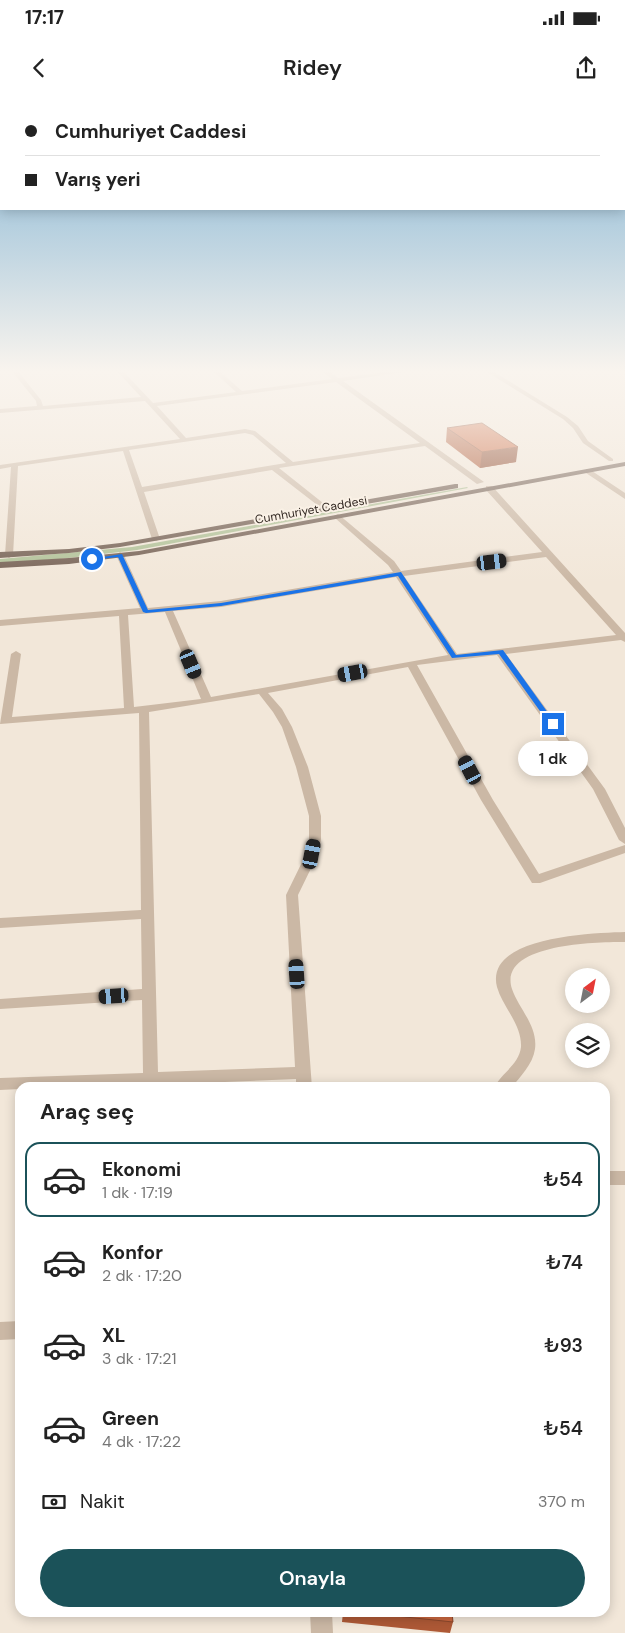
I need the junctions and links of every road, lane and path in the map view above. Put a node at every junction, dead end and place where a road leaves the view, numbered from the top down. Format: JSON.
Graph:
{"nodes":[{"id":1,"x":167,"y":442,"type":"edge"},
{"id":2,"x":265,"y":442,"type":"edge"},
{"id":3,"x":422,"y":442,"type":"edge"},
{"id":4,"x":585,"y":442,"type":"edge"},
{"id":5,"x":425,"y":444,"type":"junction"},
{"id":6,"x":125,"y":448,"type":"junction"},
{"id":7,"x":625,"y":458,"type":"edge"},
{"id":8,"x":611,"y":460,"type":"junction"},
{"id":9,"x":292,"y":464,"type":"junction"},
{"id":10,"x":625,"y":464,"type":"edge"},
{"id":11,"x":15,"y":465,"type":"junction"},
{"id":12,"x":0,"y":467,"type":"edge"},
{"id":13,"x":273,"y":467,"type":"junction"},
{"id":14,"x":589,"y":471,"type":"junction"},
{"id":15,"x":480,"y":482,"type":"junction"},
{"id":16,"x":489,"y":488,"type":"junction"},
{"id":17,"x":140,"y":490,"type":"junction"},
{"id":18,"x":625,"y":497,"type":"edge"},
{"id":19,"x":325,"y":509,"type":"junction"},
{"id":20,"x":338,"y":516,"type":"junction"},
{"id":21,"x":156,"y":539,"type":"junction"},
{"id":22,"x":548,"y":554,"type":"junction"},
{"id":23,"x":4,"y":555,"type":"edge"},
{"id":24,"x":120,"y":555,"type":"junction"},
{"id":25,"x":0,"y":566,"type":"edge"},
{"id":26,"x":400,"y":574,"type":"junction"},
{"id":27,"x":168,"y":609,"type":"junction"},
{"id":28,"x":146,"y":612,"type":"junction"},
{"id":29,"x":124,"y":614,"type":"junction"},
{"id":30,"x":0,"y":624,"type":"edge"},
{"id":31,"x":624,"y":638,"type":"edge"},
{"id":32,"x":500,"y":652,"type":"junction"},
{"id":33,"x":16,"y":654,"type":"dead end"},
{"id":34,"x":454,"y":657,"type":"junction"},
{"id":35,"x":411,"y":663,"type":"junction"},
{"id":36,"x":262,"y":692,"type":"junction"},
{"id":37,"x":207,"y":701,"type":"junction"},
{"id":38,"x":144,"y":709,"type":"junction"},
{"id":39,"x":129,"y":711,"type":"junction"},
{"id":40,"x":3,"y":721,"type":"edge"},
{"id":41,"x":625,"y":840,"type":"edge"},
{"id":42,"x":625,"y":849,"type":"edge"},
{"id":43,"x":148,"y":914,"type":"junction"},
{"id":44,"x":0,"y":923,"type":"edge"},
{"id":45,"x":625,"y":937,"type":"edge"},
{"id":46,"x":149,"y":994,"type":"junction"},
{"id":47,"x":0,"y":1004,"type":"edge"},
{"id":48,"x":151,"y":1079,"type":"junction"},
{"id":49,"x":304,"y":1080,"type":"edge"},
{"id":50,"x":60,"y":1082,"type":"edge"},
{"id":51,"x":506,"y":1082,"type":"edge"},
{"id":52,"x":0,"y":1084,"type":"edge"},
{"id":53,"x":15,"y":1084,"type":"edge"},
{"id":54,"x":610,"y":1178,"type":"edge"},
{"id":55,"x":625,"y":1178,"type":"edge"},
{"id":56,"x":15,"y":1330,"type":"edge"},
{"id":57,"x":0,"y":1331,"type":"edge"},
{"id":58,"x":321,"y":1617,"type":"edge"},
{"id":59,"x":322,"y":1633,"type":"edge"}],
"edges":[{"from":1,"to":6,"type":"street"},
{"from":2,"to":9,"type":"street"},
{"from":3,"to":5,"type":"street"},
{"from":4,"to":8,"type":"street"},
{"from":5,"to":9,"type":"street"},
{"from":5,"to":15,"type":"street"},
{"from":6,"to":11,"type":"street"},
{"from":6,"to":17,"type":"street"},
{"from":7,"to":8,"type":"main road","name":"Cumhuriyet Caddesi"},
{"from":8,"to":15,"type":"main road","name":"Cumhuriyet Caddesi"},
{"from":9,"to":13,"type":"street"},
{"from":10,"to":14,"type":"main road","name":"Cumhuriyet Caddesi"},
{"from":11,"to":12,"type":"street"},
{"from":11,"to":23,"type":"street"},
{"from":13,"to":17,"type":"street"},
{"from":13,"to":19,"type":"street"},
{"from":14,"to":16,"type":"main road","name":"Cumhuriyet Caddesi"},
{"from":14,"to":18,"type":"street"},
{"from":15,"to":16,"type":"main road"},
{"from":15,"to":19,"type":"main road","name":"Cumhuriyet Caddesi"},
{"from":16,"to":20,"type":"main road","name":"Cumhuriyet Caddesi"},
{"from":16,"to":22,"type":"street"},
{"from":17,"to":21,"type":"street"},
{"from":19,"to":21,"type":"main road","name":"Cumhuriyet Caddesi"},
{"from":20,"to":24,"type":"main road","name":"Cumhuriyet Caddesi"},
{"from":20,"to":26,"type":"street"},
{"from":21,"to":23,"type":"main road","name":"Cumhuriyet Caddesi"},
{"from":22,"to":26,"type":"street"},
{"from":22,"to":31,"type":"street"},
{"from":24,"to":25,"type":"main road","name":"Cumhuriyet Caddesi"},
{"from":24,"to":28,"type":"street"},
{"from":26,"to":27,"type":"street"},
{"from":26,"to":34,"type":"street"},
{"from":27,"to":28,"type":"street"},
{"from":27,"to":37,"type":"street"},
{"from":28,"to":29,"type":"street"},
{"from":29,"to":30,"type":"street"},
{"from":29,"to":39,"type":"street"},
{"from":31,"to":32,"type":"street"},
{"from":32,"to":34,"type":"street"},
{"from":32,"to":41,"type":"street"},
{"from":33,"to":40,"type":"street"},
{"from":34,"to":35,"type":"street"},
{"from":35,"to":36,"type":"street"},
{"from":35,"to":42,"type":"street"},
{"from":36,"to":37,"type":"street"},
{"from":36,"to":49,"type":"street"},
{"from":37,"to":38,"type":"street"},
{"from":38,"to":39,"type":"street"},
{"from":38,"to":43,"type":"street"},
{"from":39,"to":40,"type":"street"},
{"from":43,"to":44,"type":"street"},
{"from":43,"to":46,"type":"street"},
{"from":45,"to":51,"type":"street"},
{"from":46,"to":47,"type":"street"},
{"from":46,"to":48,"type":"street"},
{"from":48,"to":49,"type":"street"},
{"from":48,"to":50,"type":"street"},
{"from":52,"to":53,"type":"street"},
{"from":54,"to":55,"type":"street"},
{"from":56,"to":57,"type":"street"},
{"from":58,"to":59,"type":"street"}]}
